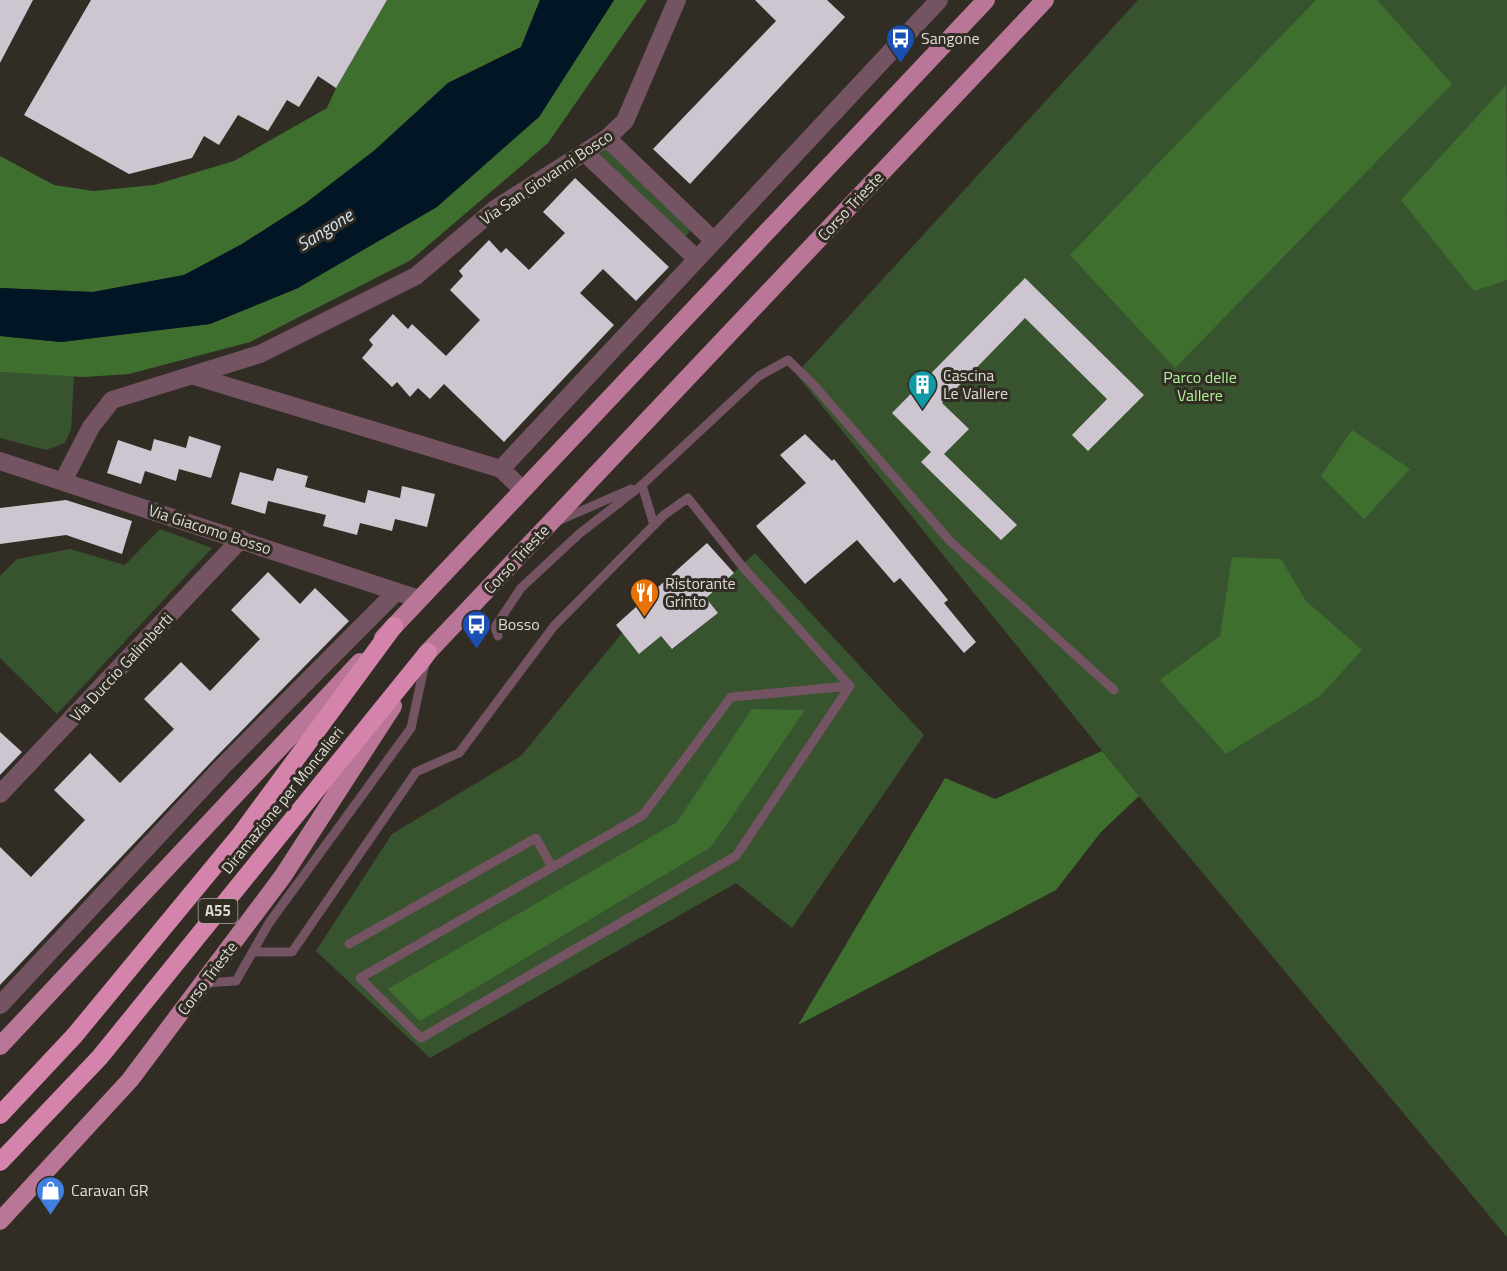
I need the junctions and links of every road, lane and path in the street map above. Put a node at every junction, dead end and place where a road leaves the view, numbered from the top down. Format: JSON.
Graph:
{"nodes":[{"id":1,"x":677,"y":0,"type":"edge"},
{"id":2,"x":939,"y":0,"type":"edge"},
{"id":3,"x":986,"y":0,"type":"edge"},
{"id":4,"x":1044,"y":0,"type":"edge"},
{"id":5,"x":607,"y":138,"type":"junction"},
{"id":6,"x":586,"y":154,"type":"junction"},
{"id":7,"x":713,"y":240,"type":"junction"},
{"id":8,"x":697,"y":259,"type":"junction"},
{"id":9,"x":194,"y":376,"type":"junction"},
{"id":10,"x":0,"y":461,"type":"edge"},
{"id":11,"x":501,"y":469,"type":"junction"},
{"id":12,"x":63,"y":481,"type":"junction"},
{"id":13,"x":642,"y":485,"type":"junction"},
{"id":14,"x":523,"y":489,"type":"junction"},
{"id":15,"x":548,"y":525,"type":"junction"},
{"id":16,"x":654,"y":525,"type":"junction"},
{"id":17,"x":241,"y":539,"type":"junction"},
{"id":18,"x":396,"y":592,"type":"junction"},
{"id":19,"x":419,"y":599,"type":"junction"},
{"id":20,"x":394,"y":626,"type":"junction"},
{"id":21,"x":498,"y":636,"type":"dead end"},
{"id":22,"x":428,"y":652,"type":"junction"},
{"id":23,"x":850,"y":686,"type":"junction"},
{"id":24,"x":1114,"y":690,"type":"dead end"},
{"id":25,"x":0,"y":794,"type":"edge"},
{"id":26,"x":552,"y":867,"type":"junction"},
{"id":27,"x":349,"y":944,"type":"dead end"},
{"id":28,"x":253,"y":952,"type":"junction"},
{"id":29,"x":203,"y":983,"type":"junction"},
{"id":30,"x":0,"y":1005,"type":"edge"},
{"id":31,"x":0,"y":1046,"type":"edge"},
{"id":32,"x":0,"y":1115,"type":"edge"},
{"id":33,"x":0,"y":1162,"type":"edge"},
{"id":34,"x":0,"y":1221,"type":"edge"}],
"edges":[{"from":1,"to":5,"type":"street","name":"Via San Giovanni Bosco"},
{"from":2,"to":7,"type":"street"},
{"from":3,"to":14,"type":"main road"},
{"from":4,"to":15,"type":"main road","name":"Corso Trieste"},
{"from":5,"to":6,"type":"street","name":"Via San Giovanni Bosco"},
{"from":5,"to":7,"type":"street"},
{"from":6,"to":8,"type":"street"},
{"from":6,"to":9,"type":"street","name":"Via San Giovanni Bosco"},
{"from":7,"to":8,"type":"street"},
{"from":8,"to":11,"type":"street"},
{"from":9,"to":11,"type":"street"},
{"from":9,"to":12,"type":"street","name":"Via San Giovanni Bosco"},
{"from":10,"to":12,"type":"street","name":"Via Giacomo Bosso"},
{"from":11,"to":14,"type":"street"},
{"from":12,"to":17,"type":"street","name":"Via Giacomo Bosso"},
{"from":13,"to":15,"type":"lane"},
{"from":13,"to":16,"type":"lane"},
{"from":13,"to":21,"type":"lane"},
{"from":13,"to":24,"type":"lane"},
{"from":14,"to":19,"type":"main road"},
{"from":15,"to":22,"type":"main road","name":"Corso Trieste"},
{"from":16,"to":23,"type":"lane"},
{"from":16,"to":28,"type":"lane"},
{"from":17,"to":18,"type":"street","name":"Via Giacomo Bosso"},
{"from":17,"to":25,"type":"street","name":"Via Duccio Galimberti"},
{"from":18,"to":19,"type":"street","name":"Via Giacomo Bosso"},
{"from":18,"to":30,"type":"street"},
{"from":19,"to":20,"type":"main road"},
{"from":20,"to":31,"type":"main road"},
{"from":20,"to":32,"type":"highway","name":"Diramazione per Moncalieri","number":"A55"},
{"from":22,"to":28,"type":"lane"},
{"from":22,"to":29,"type":"main road","name":"Corso Trieste"},
{"from":22,"to":33,"type":"highway","name":"Diramazione per Moncalieri","number":"A55"},
{"from":23,"to":26,"type":"lane"},
{"from":23,"to":26,"type":"lane"},
{"from":26,"to":27,"type":"lane"},
{"from":28,"to":29,"type":"lane"},
{"from":29,"to":34,"type":"main road","name":"Corso Trieste"}]}
